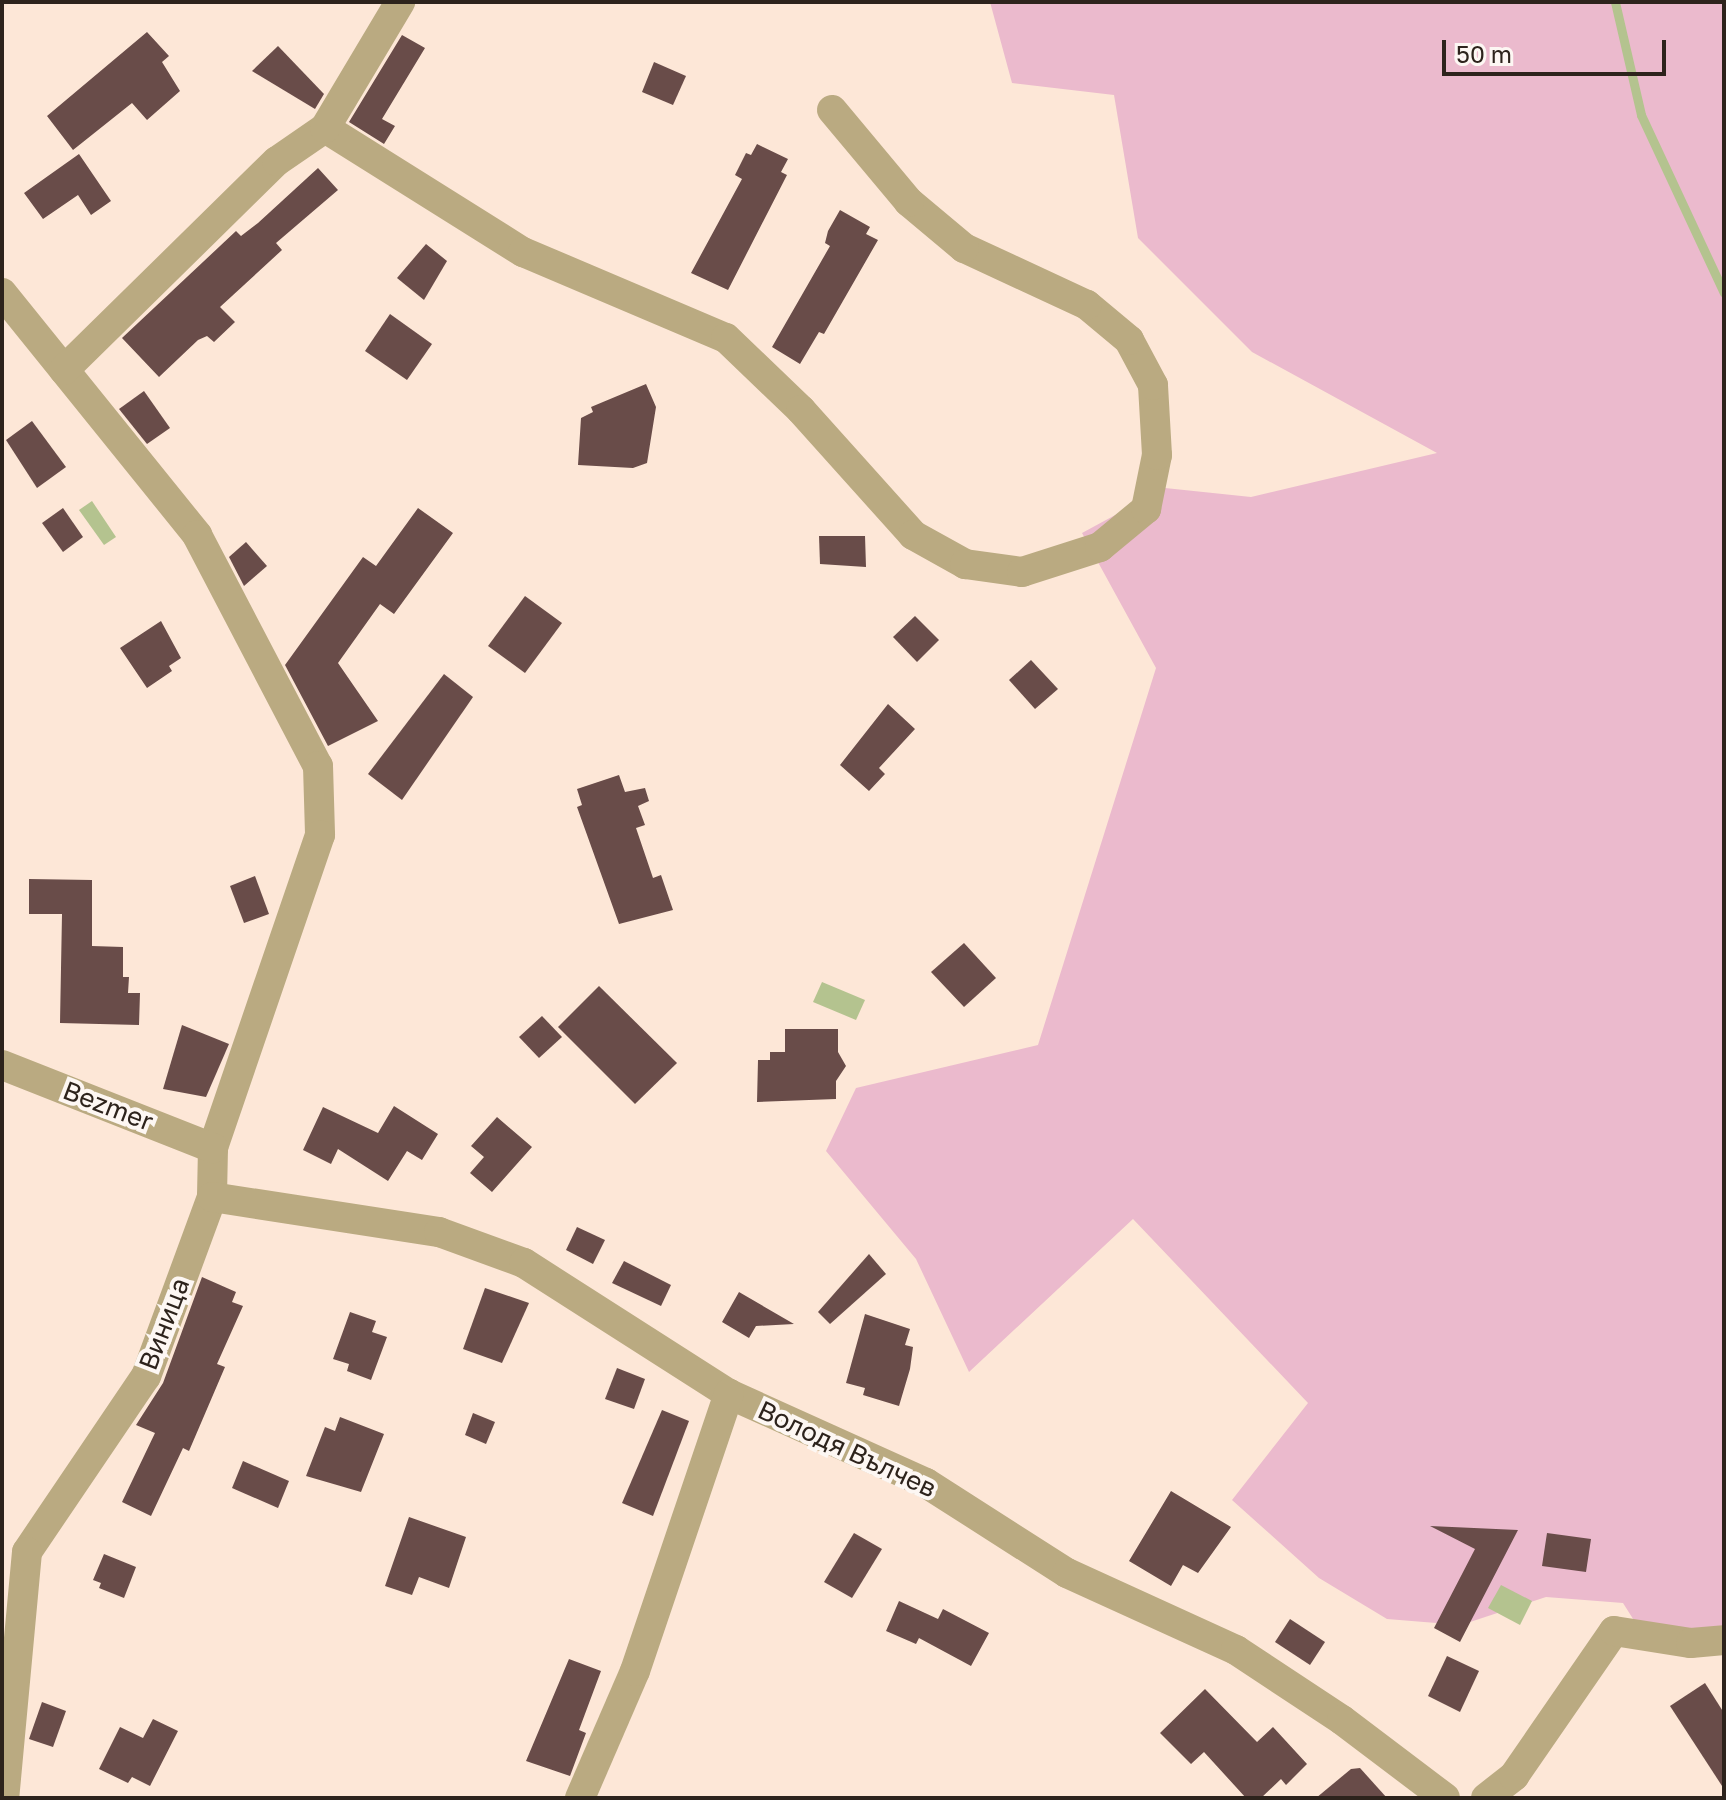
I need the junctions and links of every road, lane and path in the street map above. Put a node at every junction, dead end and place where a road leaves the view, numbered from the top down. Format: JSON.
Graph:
{"nodes":[{"id":1,"x":400,"y":2,"type":"edge"},
{"id":2,"x":832,"y":110,"type":"dead end"},
{"id":3,"x":325,"y":128,"type":"junction"},
{"id":4,"x":2,"y":293,"type":"edge"},
{"id":5,"x":64,"y":370,"type":"junction"},
{"id":6,"x":2,"y":1065,"type":"edge"},
{"id":7,"x":213,"y":1148,"type":"junction"},
{"id":8,"x":212,"y":1197,"type":"junction"},
{"id":9,"x":729,"y":1394,"type":"junction"},
{"id":10,"x":15,"y":1550,"type":"edge"},
{"id":11,"x":1724,"y":1640,"type":"edge"},
{"id":12,"x":4,"y":1798,"type":"edge"},
{"id":13,"x":580,"y":1798,"type":"edge"},
{"id":14,"x":1445,"y":1798,"type":"edge"},
{"id":15,"x":1486,"y":1798,"type":"edge"}],
"edges":[{"from":1,"to":3,"type":"street"},
{"from":2,"to":3,"type":"street"},
{"from":3,"to":5,"type":"street"},
{"from":4,"to":5,"type":"street"},
{"from":5,"to":7,"type":"street","name":"Виница"},
{"from":6,"to":7,"type":"street","name":"Bezmer"},
{"from":7,"to":8,"type":"street","name":"Виница"},
{"from":8,"to":9,"type":"street","name":"Володя Вълчев"},
{"from":8,"to":10,"type":"street","name":"Виница"},
{"from":9,"to":13,"type":"street"},
{"from":9,"to":14,"type":"street","name":"Володя Вълчев"},
{"from":10,"to":12,"type":"street","name":"Виница"},
{"from":11,"to":15,"type":"street"}]}
